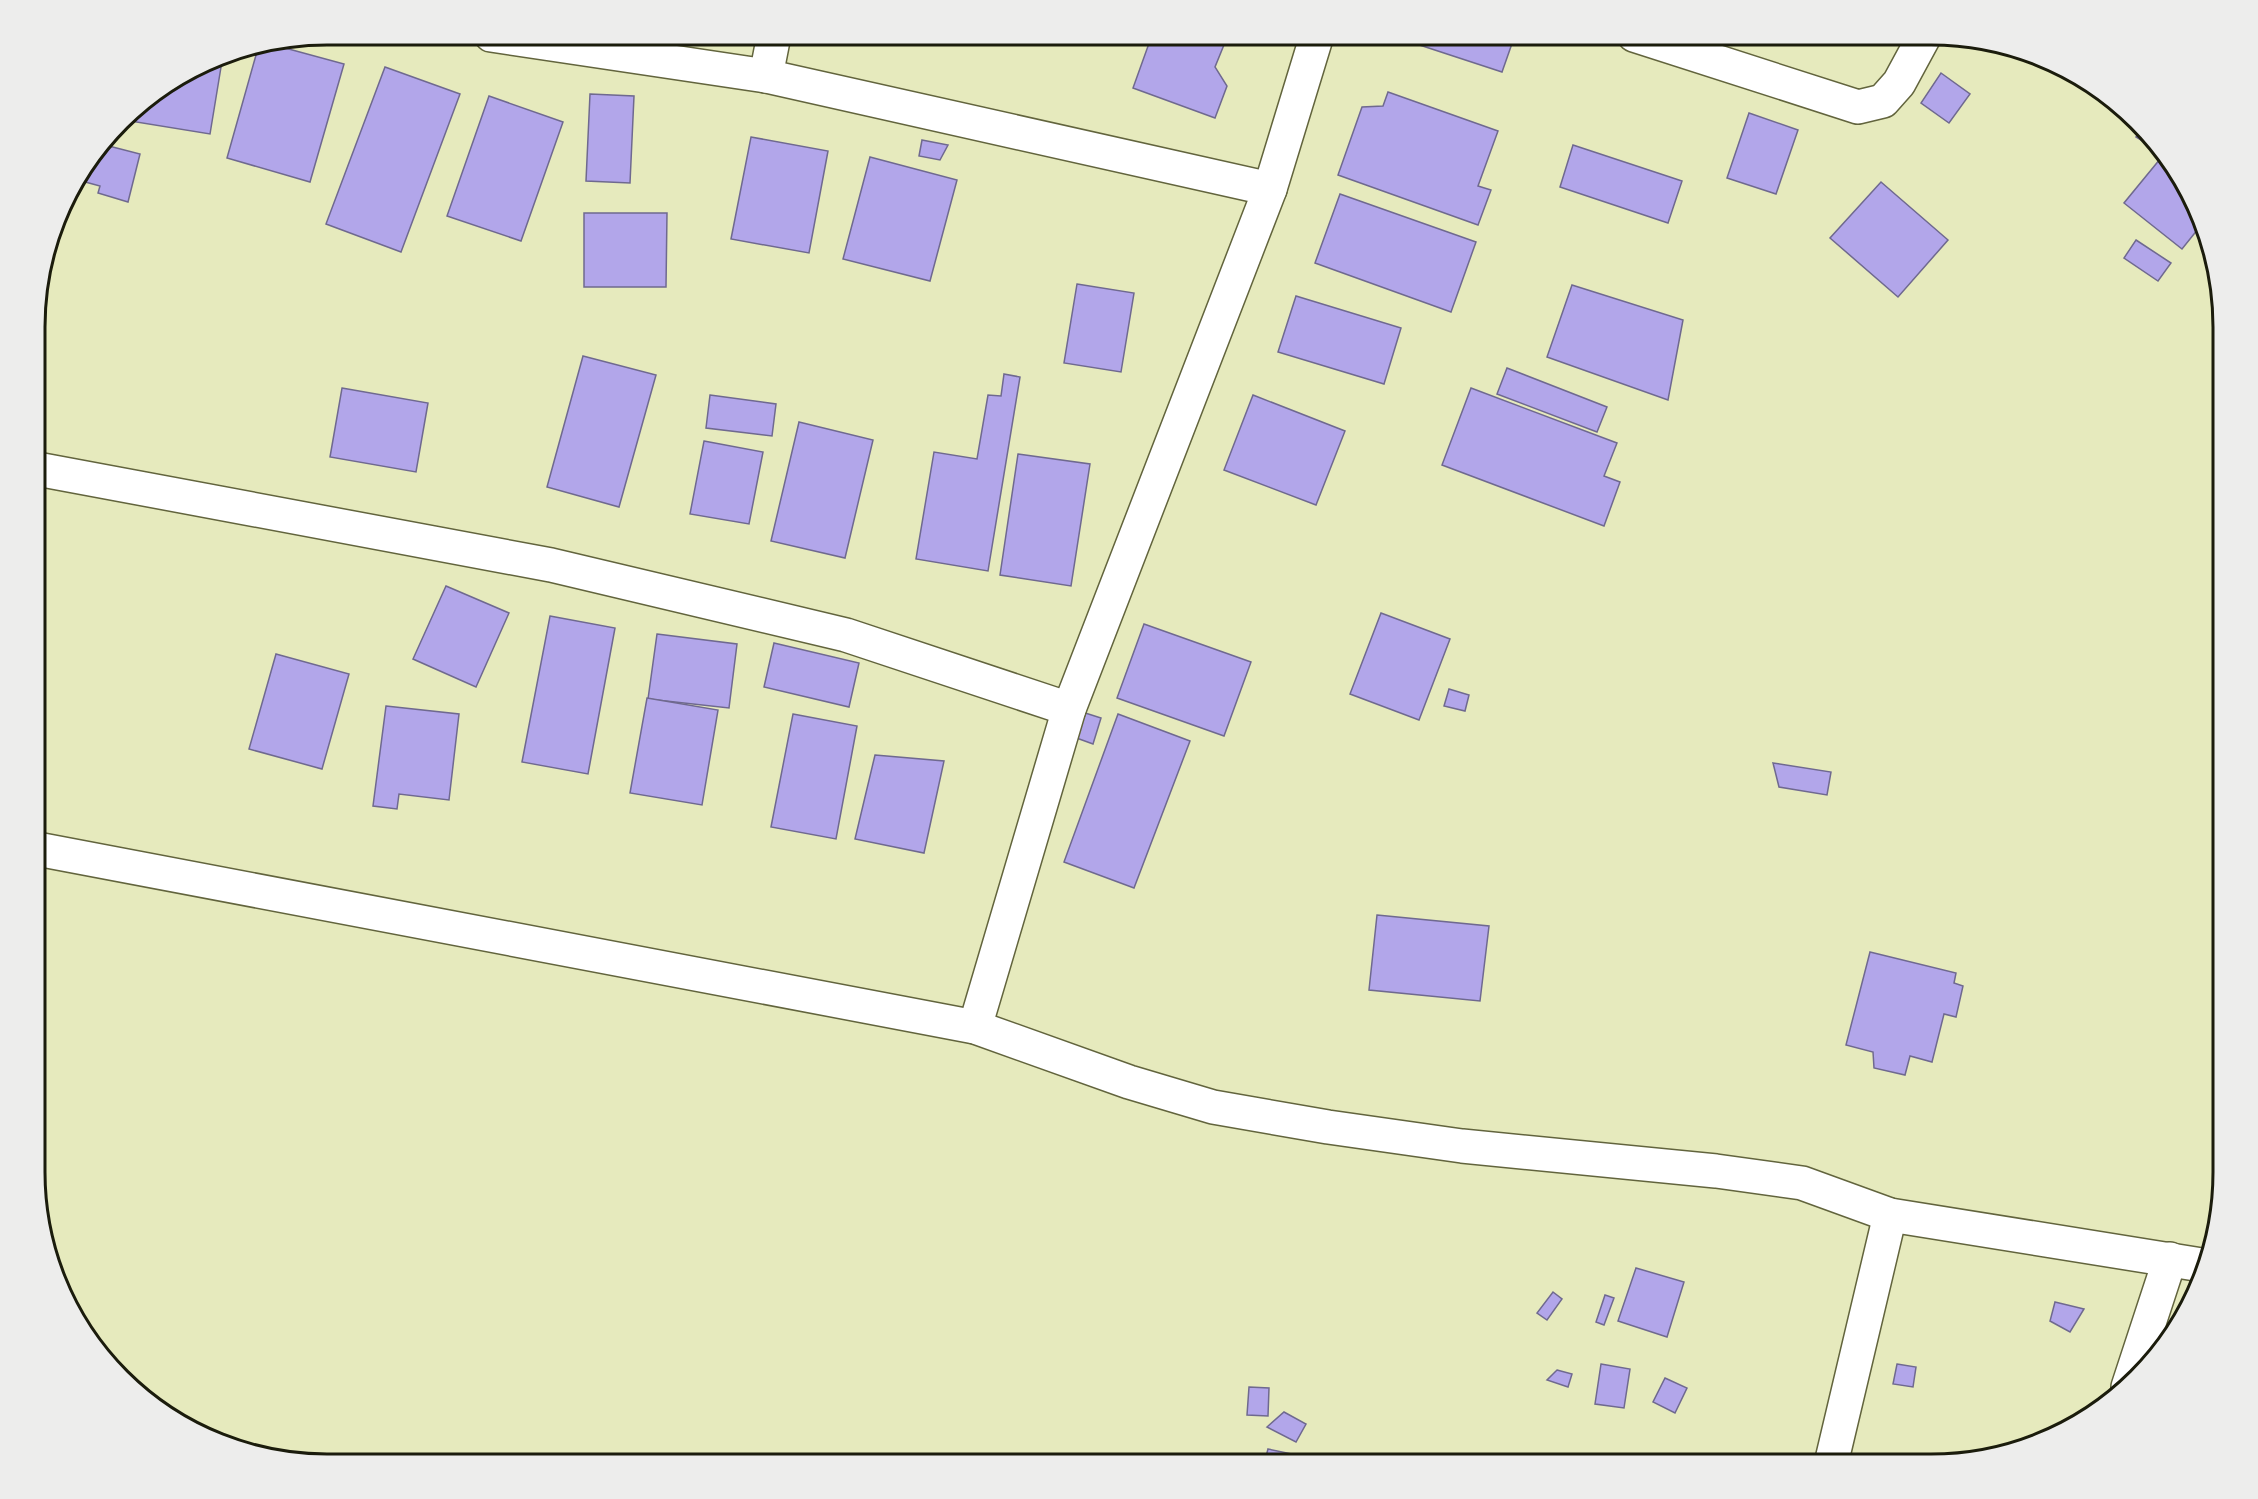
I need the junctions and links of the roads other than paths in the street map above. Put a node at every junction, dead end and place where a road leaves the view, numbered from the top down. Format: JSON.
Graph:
{"nodes":[{"id":1,"x":563,"y":45,"type":"edge"},
{"id":2,"x":772,"y":45,"type":"edge"},
{"id":3,"x":1314,"y":45,"type":"edge"},
{"id":4,"x":1668,"y":45,"type":"edge"},
{"id":5,"x":1919,"y":45,"type":"edge"},
{"id":6,"x":766,"y":76,"type":"junction"},
{"id":7,"x":1270,"y":189,"type":"junction"},
{"id":8,"x":45,"y":470,"type":"edge"},
{"id":9,"x":1069,"y":709,"type":"junction"},
{"id":10,"x":45,"y":851,"type":"edge"},
{"id":11,"x":975,"y":1027,"type":"junction"},
{"id":12,"x":1890,"y":1215,"type":"junction"},
{"id":13,"x":2170,"y":1259,"type":"junction"},
{"id":14,"x":2198,"y":1264,"type":"edge"},
{"id":15,"x":2135,"y":1366,"type":"edge"},
{"id":16,"x":1833,"y":1454,"type":"edge"}],
"edges":[{"from":1,"to":6,"type":"street"},
{"from":2,"to":6,"type":"street"},
{"from":3,"to":7,"type":"street"},
{"from":4,"to":5,"type":"street"},
{"from":6,"to":7,"type":"street"},
{"from":7,"to":9,"type":"street"},
{"from":8,"to":9,"type":"street"},
{"from":9,"to":11,"type":"street"},
{"from":10,"to":11,"type":"street"},
{"from":11,"to":12,"type":"street"},
{"from":12,"to":13,"type":"street"},
{"from":12,"to":16,"type":"street"},
{"from":13,"to":14,"type":"street"},
{"from":13,"to":15,"type":"street"}]}
